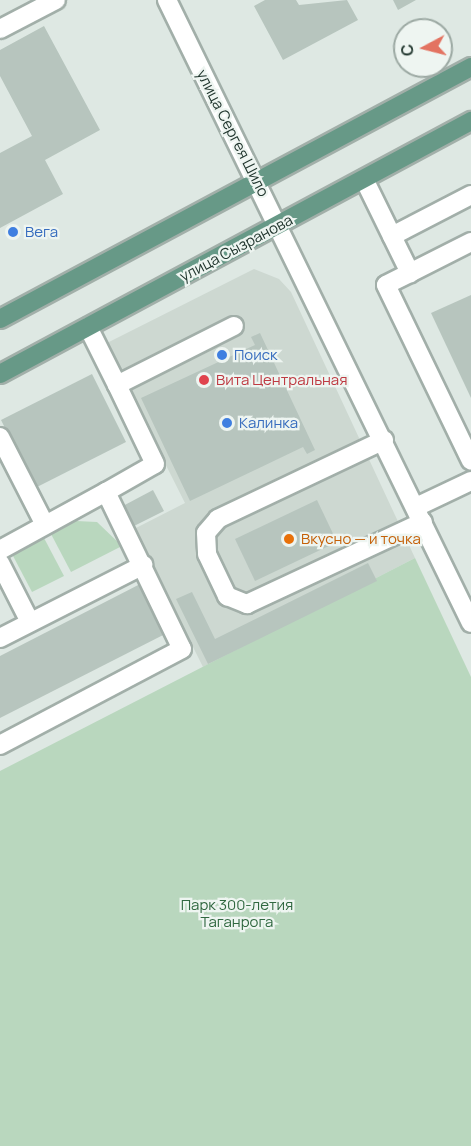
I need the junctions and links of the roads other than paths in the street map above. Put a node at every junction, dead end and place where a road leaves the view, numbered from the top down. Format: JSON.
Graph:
{"nodes":[{"id":1,"x":56,"y":0,"type":"edge"},
{"id":2,"x":167,"y":0,"type":"edge"},
{"id":3,"x":0,"y":29,"type":"edge"},
{"id":4,"x":471,"y":67,"type":"edge"},
{"id":5,"x":471,"y":121,"type":"edge"},
{"id":6,"x":364,"y":179,"type":"junction"},
{"id":7,"x":257,"y":184,"type":"junction"},
{"id":8,"x":471,"y":195,"type":"edge"},
{"id":9,"x":279,"y":224,"type":"junction"},
{"id":10,"x":392,"y":236,"type":"junction"},
{"id":11,"x":471,"y":242,"type":"edge"},
{"id":12,"x":410,"y":273,"type":"junction"},
{"id":13,"x":0,"y":320,"type":"edge"},
{"id":14,"x":234,"y":326,"type":"dead end"},
{"id":15,"x":88,"y":327,"type":"junction"},
{"id":16,"x":0,"y":374,"type":"edge"},
{"id":17,"x":117,"y":385,"type":"junction"},
{"id":18,"x":0,"y":437,"type":"edge"},
{"id":19,"x":384,"y":440,"type":"junction"},
{"id":20,"x":471,"y":461,"type":"edge"},
{"id":21,"x":471,"y":481,"type":"edge"},
{"id":22,"x":106,"y":492,"type":"junction"},
{"id":23,"x":419,"y":514,"type":"junction"},
{"id":24,"x":44,"y":524,"type":"junction"},
{"id":25,"x":0,"y":550,"type":"edge"},
{"id":26,"x":0,"y":563,"type":"edge"},
{"id":27,"x":142,"y":565,"type":"junction"},
{"id":28,"x":30,"y":622,"type":"junction"},
{"id":29,"x":471,"y":623,"type":"edge"},
{"id":30,"x":0,"y":638,"type":"edge"},
{"id":31,"x":0,"y":745,"type":"edge"}],
"edges":[{"from":1,"to":3,"type":"street"},
{"from":2,"to":7,"type":"street","name":"улица Сергея Шило"},
{"from":4,"to":7,"type":"main road"},
{"from":5,"to":6,"type":"main road","name":"улица Сызранова"},
{"from":6,"to":9,"type":"main road","name":"улица Сызранова"},
{"from":6,"to":10,"type":"street"},
{"from":7,"to":9,"type":"street","name":"улица Сергея Шило"},
{"from":7,"to":13,"type":"main road"},
{"from":8,"to":10,"type":"street"},
{"from":9,"to":15,"type":"main road","name":"улица Сызранова"},
{"from":9,"to":19,"type":"street","name":"улица Сергея Шило"},
{"from":10,"to":12,"type":"street"},
{"from":11,"to":12,"type":"street"},
{"from":12,"to":20,"type":"street"},
{"from":14,"to":17,"type":"street"},
{"from":15,"to":16,"type":"main road","name":"улица Сызранова"},
{"from":15,"to":17,"type":"street"},
{"from":17,"to":22,"type":"street"},
{"from":18,"to":24,"type":"street"},
{"from":19,"to":23,"type":"street","name":"улица Сергея Шило"},
{"from":19,"to":23,"type":"street"},
{"from":21,"to":23,"type":"street"},
{"from":22,"to":24,"type":"street"},
{"from":22,"to":27,"type":"street"},
{"from":23,"to":29,"type":"street","name":"улица Сергея Шило"},
{"from":24,"to":25,"type":"street"},
{"from":26,"to":28,"type":"street"},
{"from":27,"to":28,"type":"street"},
{"from":27,"to":31,"type":"street"},
{"from":28,"to":30,"type":"street"}]}
